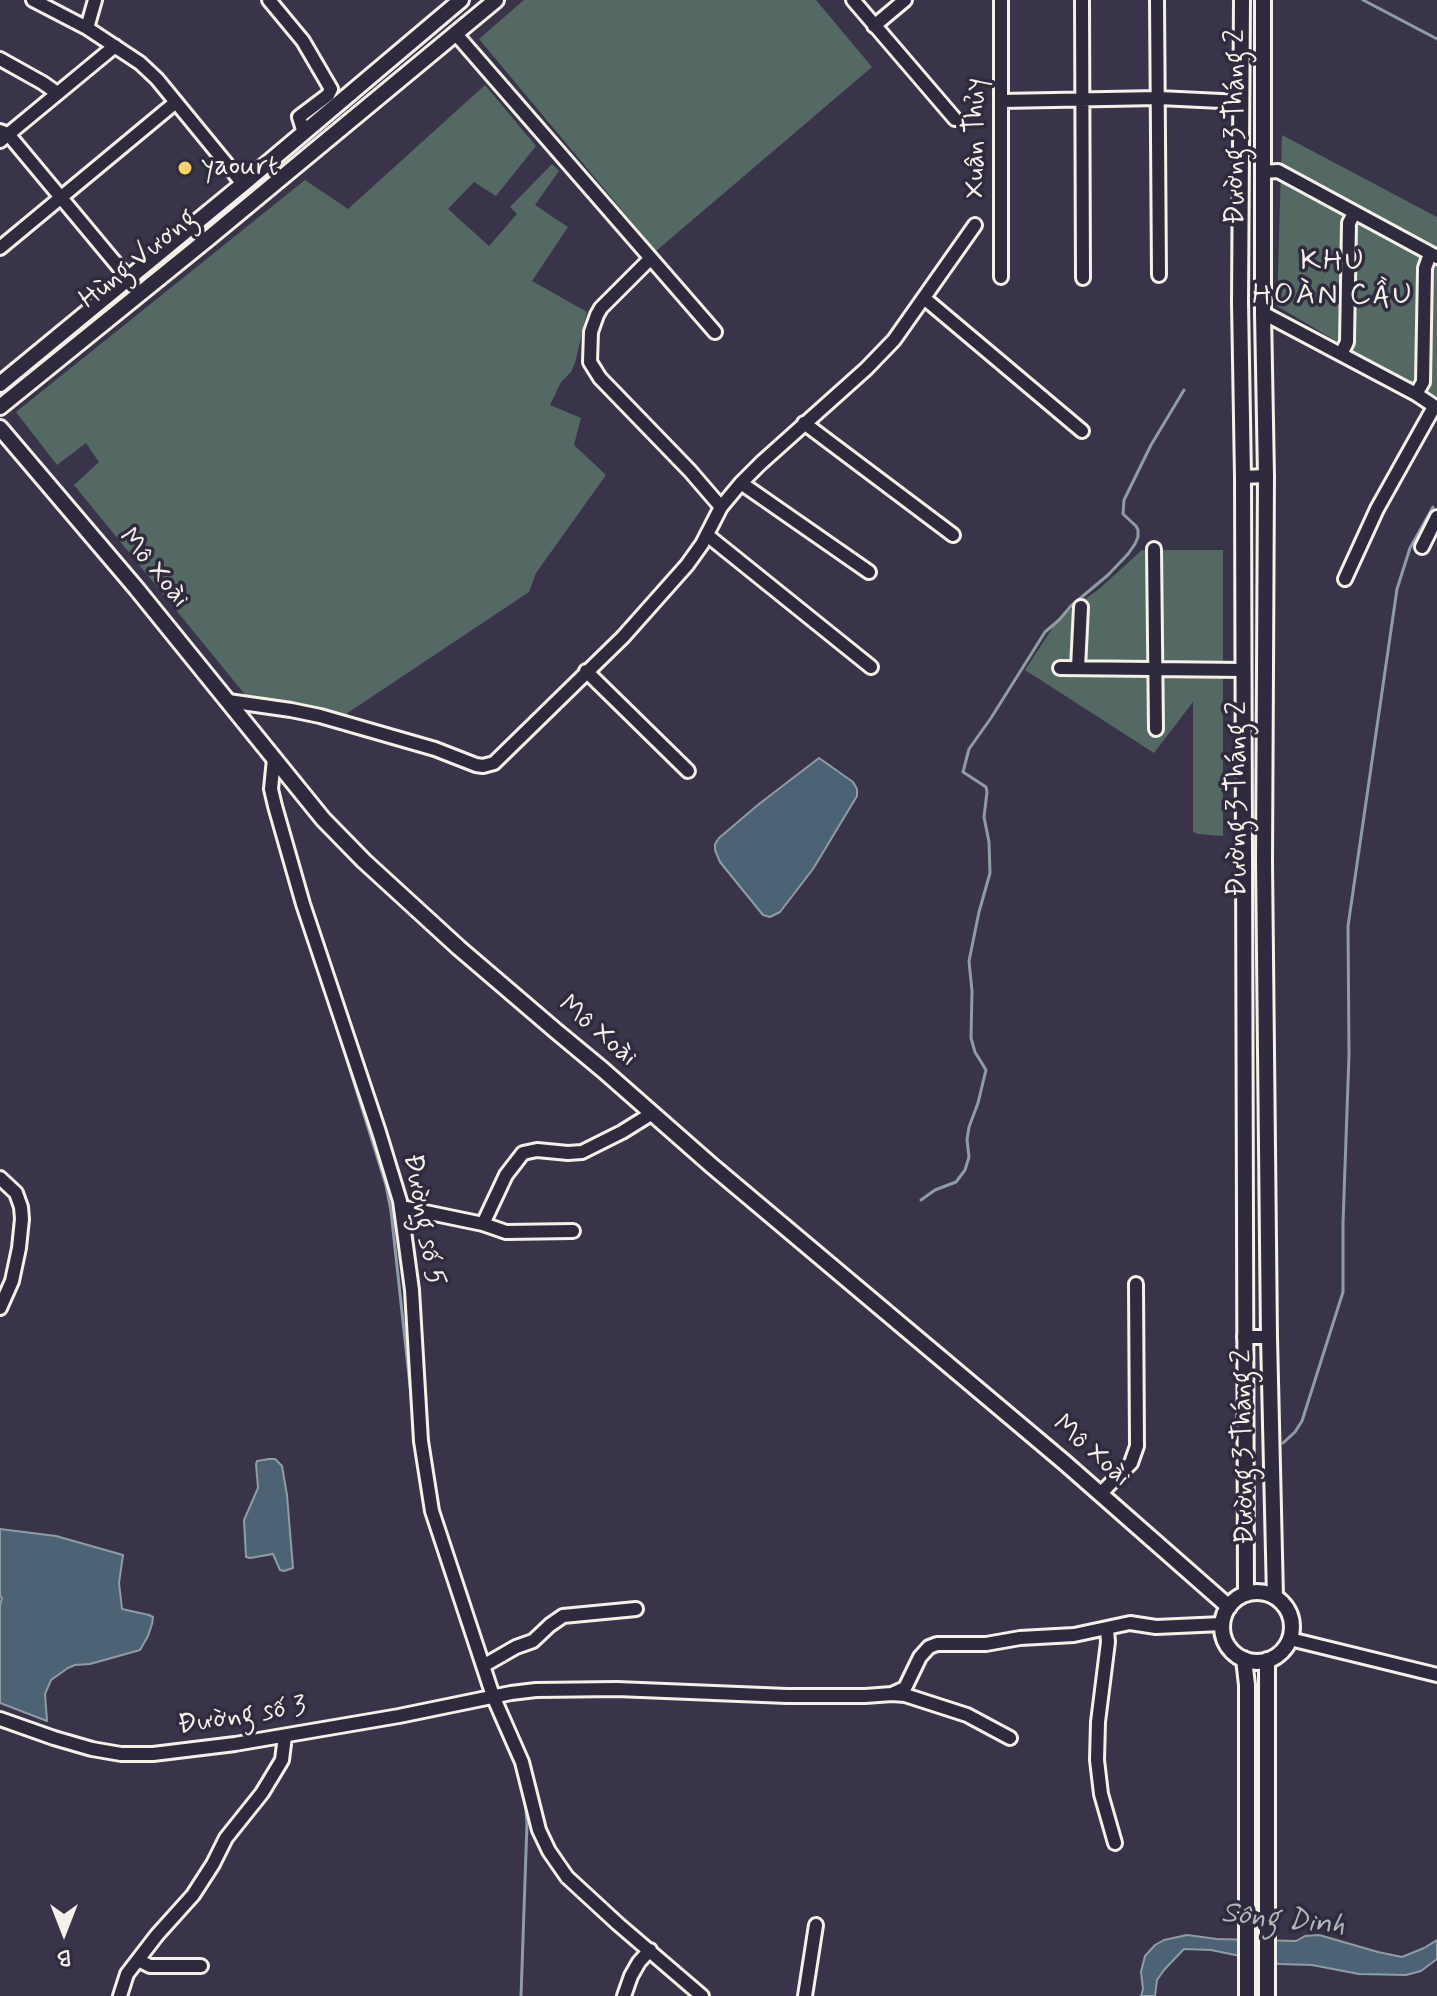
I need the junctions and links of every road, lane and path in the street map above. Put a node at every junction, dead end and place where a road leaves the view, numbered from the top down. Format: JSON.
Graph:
{"nodes":[{"id":1,"x":33,"y":0,"type":"edge"},
{"id":2,"x":95,"y":0,"type":"edge"},
{"id":3,"x":269,"y":0,"type":"edge"},
{"id":4,"x":461,"y":0,"type":"edge"},
{"id":5,"x":496,"y":0,"type":"edge"},
{"id":6,"x":853,"y":0,"type":"edge"},
{"id":7,"x":905,"y":0,"type":"edge"},
{"id":8,"x":1001,"y":0,"type":"edge"},
{"id":9,"x":1082,"y":0,"type":"edge"},
{"id":10,"x":1157,"y":0,"type":"edge"},
{"id":11,"x":1242,"y":0,"type":"edge"},
{"id":12,"x":1263,"y":0,"type":"edge"},
{"id":13,"x":441,"y":17,"type":"junction"},
{"id":14,"x":874,"y":26,"type":"junction"},
{"id":15,"x":87,"y":28,"type":"junction"},
{"id":16,"x":455,"y":33,"type":"junction"},
{"id":17,"x":115,"y":46,"type":"junction"},
{"id":18,"x":0,"y":59,"type":"edge"},
{"id":19,"x":57,"y":93,"type":"junction"},
{"id":20,"x":1159,"y":98,"type":"junction"},
{"id":21,"x":1081,"y":100,"type":"junction"},
{"id":22,"x":1001,"y":101,"type":"junction"},
{"id":23,"x":176,"y":102,"type":"junction"},
{"id":24,"x":1242,"y":102,"type":"junction"},
{"id":25,"x":955,"y":119,"type":"dead end"},
{"id":26,"x":304,"y":133,"type":"junction"},
{"id":27,"x":3,"y":135,"type":"edge"},
{"id":28,"x":1262,"y":172,"type":"junction"},
{"id":29,"x":243,"y":184,"type":"junction"},
{"id":30,"x":61,"y":196,"type":"junction"},
{"id":31,"x":1354,"y":213,"type":"junction"},
{"id":32,"x":975,"y":225,"type":"dead end"},
{"id":33,"x":0,"y":248,"type":"edge"},
{"id":34,"x":1434,"y":256,"type":"edge"},
{"id":35,"x":650,"y":259,"type":"junction"},
{"id":36,"x":1159,"y":275,"type":"dead end"},
{"id":37,"x":1001,"y":277,"type":"dead end"},
{"id":38,"x":128,"y":278,"type":"junction"},
{"id":39,"x":1083,"y":278,"type":"dead end"},
{"id":40,"x":924,"y":298,"type":"junction"},
{"id":41,"x":1263,"y":313,"type":"junction"},
{"id":42,"x":715,"y":332,"type":"dead end"},
{"id":43,"x":1341,"y":354,"type":"junction"},
{"id":44,"x":0,"y":384,"type":"edge"},
{"id":45,"x":1416,"y":394,"type":"junction"},
{"id":46,"x":0,"y":407,"type":"edge"},
{"id":47,"x":1435,"y":408,"type":"edge"},
{"id":48,"x":804,"y":423,"type":"junction"},
{"id":49,"x":0,"y":428,"type":"edge"},
{"id":50,"x":1082,"y":431,"type":"dead end"},
{"id":51,"x":1266,"y":476,"type":"junction"},
{"id":52,"x":1243,"y":477,"type":"junction"},
{"id":53,"x":741,"y":483,"type":"junction"},
{"id":54,"x":721,"y":507,"type":"junction"},
{"id":55,"x":1437,"y":517,"type":"edge"},
{"id":56,"x":707,"y":535,"type":"junction"},
{"id":57,"x":953,"y":535,"type":"dead end"},
{"id":58,"x":1422,"y":547,"type":"dead end"},
{"id":59,"x":1154,"y":549,"type":"dead end"},
{"id":60,"x":869,"y":572,"type":"dead end"},
{"id":61,"x":1345,"y":579,"type":"dead end"},
{"id":62,"x":1081,"y":607,"type":"dead end"},
{"id":63,"x":871,"y":667,"type":"dead end"},
{"id":64,"x":1060,"y":668,"type":"dead end"},
{"id":65,"x":1078,"y":668,"type":"junction"},
{"id":66,"x":1155,"y":669,"type":"junction"},
{"id":67,"x":1244,"y":670,"type":"junction"},
{"id":68,"x":586,"y":671,"type":"junction"},
{"id":69,"x":228,"y":701,"type":"junction"},
{"id":70,"x":1156,"y":729,"type":"dead end"},
{"id":71,"x":274,"y":759,"type":"junction"},
{"id":72,"x":688,"y":771,"type":"dead end"},
{"id":73,"x":1244,"y":860,"type":"junction"},
{"id":74,"x":1264,"y":861,"type":"junction"},
{"id":75,"x":651,"y":1114,"type":"junction"},
{"id":76,"x":0,"y":1178,"type":"edge"},
{"id":77,"x":401,"y":1207,"type":"junction"},
{"id":78,"x":483,"y":1224,"type":"junction"},
{"id":79,"x":573,"y":1231,"type":"dead end"},
{"id":80,"x":1136,"y":1284,"type":"dead end"},
{"id":81,"x":0,"y":1308,"type":"edge"},
{"id":82,"x":1244,"y":1337,"type":"junction"},
{"id":83,"x":1269,"y":1337,"type":"junction"},
{"id":84,"x":1100,"y":1494,"type":"junction"},
{"id":85,"x":1246,"y":1594,"type":"junction"},
{"id":86,"x":1275,"y":1597,"type":"junction"},
{"id":87,"x":1229,"y":1607,"type":"junction"},
{"id":88,"x":636,"y":1609,"type":"dead end"},
{"id":89,"x":1222,"y":1624,"type":"junction"},
{"id":90,"x":1107,"y":1629,"type":"junction"},
{"id":91,"x":1290,"y":1639,"type":"junction"},
{"id":92,"x":1244,"y":1659,"type":"junction"},
{"id":93,"x":1267,"y":1660,"type":"junction"},
{"id":94,"x":483,"y":1666,"type":"junction"},
{"id":95,"x":1437,"y":1675,"type":"edge"},
{"id":96,"x":892,"y":1694,"type":"junction"},
{"id":97,"x":493,"y":1696,"type":"junction"},
{"id":98,"x":0,"y":1719,"type":"edge"},
{"id":99,"x":285,"y":1736,"type":"junction"},
{"id":100,"x":1010,"y":1738,"type":"dead end"},
{"id":101,"x":1115,"y":1843,"type":"dead end"},
{"id":102,"x":816,"y":1925,"type":"dead end"},
{"id":103,"x":650,"y":1950,"type":"junction"},
{"id":104,"x":138,"y":1960,"type":"junction"},
{"id":105,"x":201,"y":1966,"type":"dead end"},
{"id":106,"x":120,"y":1996,"type":"edge"},
{"id":107,"x":624,"y":1996,"type":"edge"},
{"id":108,"x":702,"y":1996,"type":"edge"},
{"id":109,"x":805,"y":1996,"type":"edge"},
{"id":110,"x":1247,"y":1996,"type":"edge"},
{"id":111,"x":1267,"y":1996,"type":"edge"}],
"edges":[{"from":1,"to":15,"type":"street"},
{"from":2,"to":15,"type":"street"},
{"from":3,"to":26,"type":"street"},
{"from":4,"to":13,"type":"main road","name":"Hùng Vương"},
{"from":5,"to":16,"type":"main road","name":"Hùng Vương"},
{"from":6,"to":14,"type":"street"},
{"from":7,"to":14,"type":"street"},
{"from":8,"to":22,"type":"street","name":"Xuân Thủy"},
{"from":9,"to":21,"type":"street"},
{"from":10,"to":20,"type":"street"},
{"from":11,"to":24,"type":"main road","name":"Đường 3 Tháng 2"},
{"from":12,"to":28,"type":"main road","name":"Đường 3 Tháng 2"},
{"from":13,"to":16,"type":"main road"},
{"from":13,"to":26,"type":"main road","name":"Hùng Vương"},
{"from":14,"to":25,"type":"street"},
{"from":15,"to":17,"type":"street"},
{"from":16,"to":35,"type":"street"},
{"from":16,"to":46,"type":"main road","name":"Hùng Vương"},
{"from":17,"to":19,"type":"street"},
{"from":17,"to":23,"type":"street"},
{"from":18,"to":19,"type":"street"},
{"from":19,"to":27,"type":"street"},
{"from":20,"to":21,"type":"street"},
{"from":20,"to":24,"type":"street"},
{"from":20,"to":36,"type":"street"},
{"from":21,"to":22,"type":"street"},
{"from":21,"to":39,"type":"street"},
{"from":22,"to":37,"type":"street","name":"Xuân Thủy"},
{"from":23,"to":29,"type":"street"},
{"from":23,"to":30,"type":"street"},
{"from":24,"to":52,"type":"main road","name":"Đường 3 Tháng 2"},
{"from":26,"to":29,"type":"main road","name":"Hùng Vương"},
{"from":27,"to":30,"type":"street"},
{"from":28,"to":31,"type":"street"},
{"from":28,"to":41,"type":"main road","name":"Đường 3 Tháng 2"},
{"from":29,"to":38,"type":"main road","name":"Hùng Vương"},
{"from":30,"to":33,"type":"street"},
{"from":30,"to":38,"type":"street"},
{"from":31,"to":34,"type":"street"},
{"from":31,"to":43,"type":"street"},
{"from":32,"to":40,"type":"street"},
{"from":34,"to":45,"type":"street"},
{"from":35,"to":42,"type":"street"},
{"from":35,"to":54,"type":"street"},
{"from":38,"to":44,"type":"main road","name":"Hùng Vương"},
{"from":40,"to":48,"type":"street"},
{"from":40,"to":50,"type":"street"},
{"from":41,"to":43,"type":"street"},
{"from":41,"to":51,"type":"main road","name":"Đường 3 Tháng 2"},
{"from":43,"to":45,"type":"street"},
{"from":45,"to":47,"type":"street"},
{"from":47,"to":61,"type":"street"},
{"from":48,"to":53,"type":"street"},
{"from":48,"to":57,"type":"street"},
{"from":49,"to":69,"type":"main road","name":"Mô Xoài"},
{"from":51,"to":52,"type":"street"},
{"from":51,"to":74,"type":"main road","name":"Đường 3 Tháng 2"},
{"from":52,"to":67,"type":"main road","name":"Đường 3 Tháng 2"},
{"from":53,"to":54,"type":"street"},
{"from":53,"to":60,"type":"street"},
{"from":54,"to":56,"type":"street"},
{"from":55,"to":58,"type":"street"},
{"from":56,"to":63,"type":"street"},
{"from":56,"to":68,"type":"street"},
{"from":59,"to":66,"type":"street"},
{"from":62,"to":65,"type":"street"},
{"from":64,"to":65,"type":"street"},
{"from":65,"to":66,"type":"street"},
{"from":66,"to":67,"type":"street"},
{"from":66,"to":70,"type":"street"},
{"from":67,"to":73,"type":"main road","name":"Đường 3 Tháng 2"},
{"from":68,"to":69,"type":"street"},
{"from":68,"to":72,"type":"street"},
{"from":69,"to":71,"type":"main road","name":"Mô Xoài"},
{"from":71,"to":75,"type":"main road","name":"Mô Xoài"},
{"from":71,"to":77,"type":"street","name":"Đường số 5"},
{"from":73,"to":74,"type":"street"},
{"from":73,"to":82,"type":"main road","name":"Đường 3 Tháng 2"},
{"from":74,"to":83,"type":"main road","name":"Đường 3 Tháng 2"},
{"from":75,"to":78,"type":"street"},
{"from":75,"to":84,"type":"main road","name":"Mô Xoài"},
{"from":76,"to":81,"type":"street"},
{"from":77,"to":78,"type":"street"},
{"from":77,"to":94,"type":"street","name":"Đường số 5"},
{"from":78,"to":79,"type":"street"},
{"from":80,"to":84,"type":"street"},
{"from":82,"to":83,"type":"street"},
{"from":82,"to":85,"type":"main road","name":"Đường 3 Tháng 2"},
{"from":83,"to":86,"type":"main road","name":"Đường 3 Tháng 2"},
{"from":84,"to":87,"type":"main road","name":"Mô Xoài"},
{"from":85,"to":86,"type":"main road"},
{"from":85,"to":87,"type":"main road"},
{"from":86,"to":91,"type":"main road"},
{"from":87,"to":89,"type":"main road"},
{"from":88,"to":94,"type":"street"},
{"from":89,"to":90,"type":"street"},
{"from":89,"to":92,"type":"main road"},
{"from":90,"to":96,"type":"street"},
{"from":90,"to":101,"type":"street"},
{"from":91,"to":93,"type":"main road"},
{"from":91,"to":95,"type":"street"},
{"from":92,"to":93,"type":"main road"},
{"from":92,"to":110,"type":"main road"},
{"from":93,"to":111,"type":"main road"},
{"from":94,"to":97,"type":"street","name":"Đường số 5"},
{"from":96,"to":97,"type":"street","name":"Đường số 3"},
{"from":96,"to":100,"type":"street","name":"Đường số 3"},
{"from":97,"to":99,"type":"street","name":"Đường số 3"},
{"from":97,"to":103,"type":"street","name":"Đường số 5"},
{"from":98,"to":99,"type":"street","name":"Đường số 3"},
{"from":99,"to":104,"type":"street"},
{"from":102,"to":109,"type":"street"},
{"from":103,"to":107,"type":"street"},
{"from":103,"to":108,"type":"street","name":"Đường số 5"},
{"from":104,"to":105,"type":"street"},
{"from":104,"to":106,"type":"street"}]}
